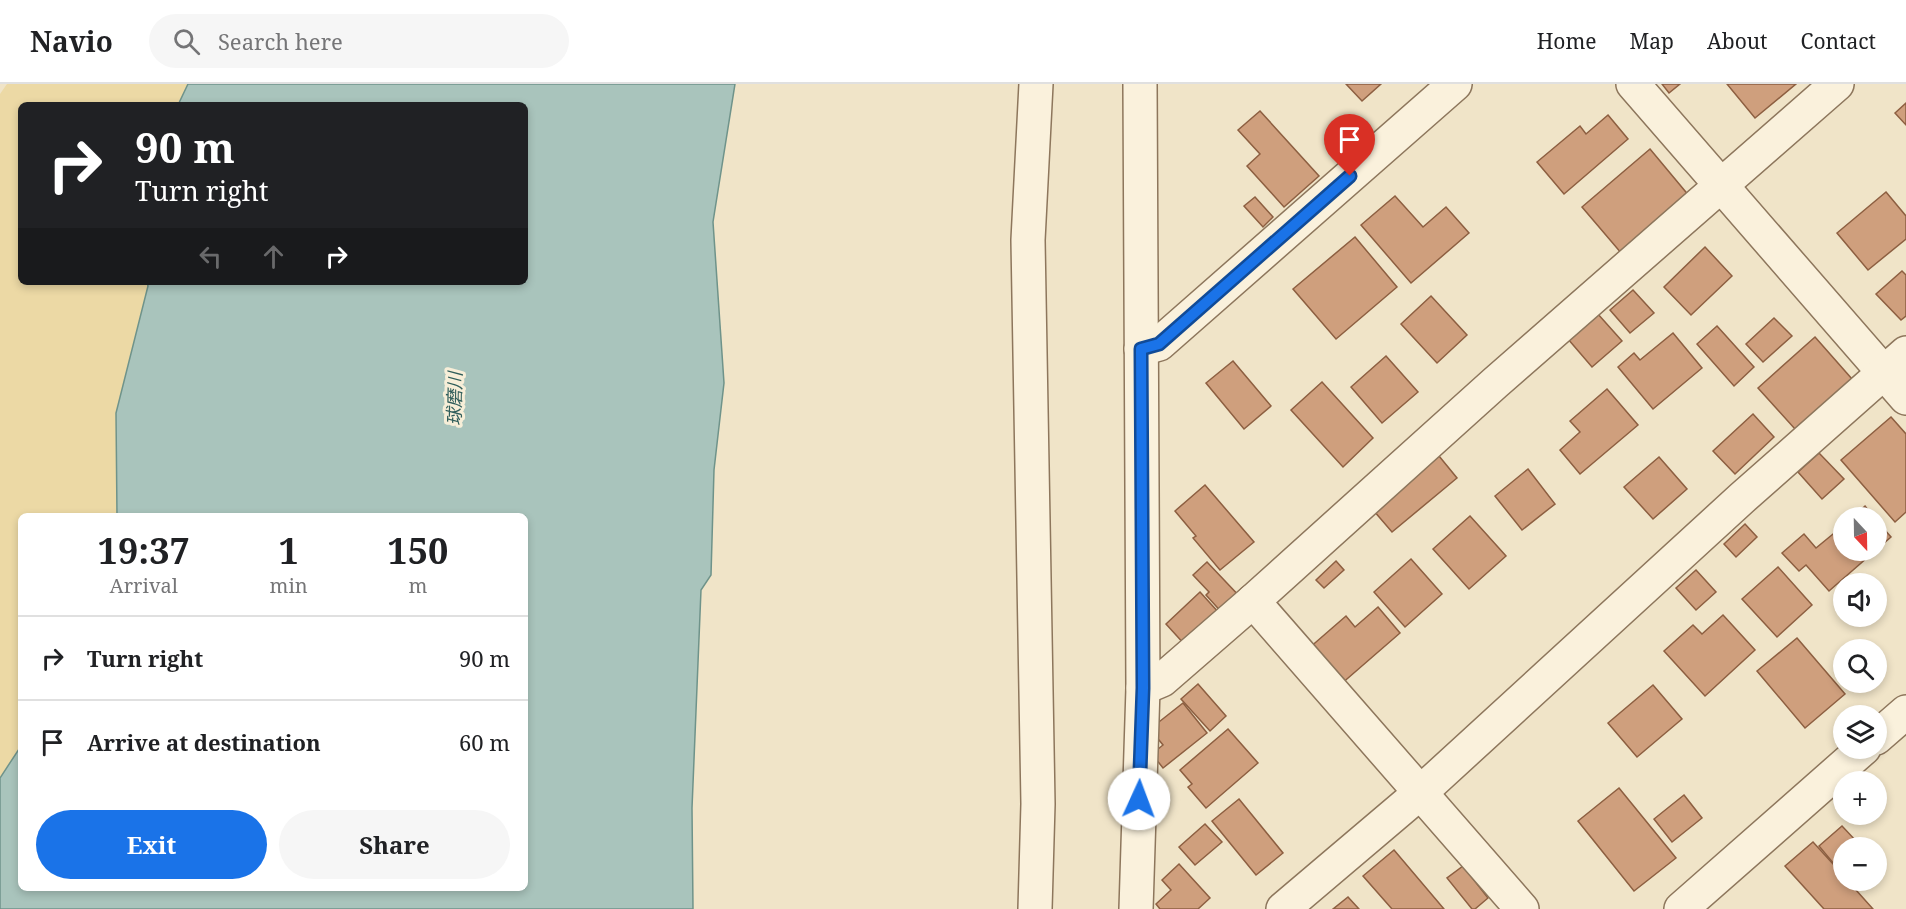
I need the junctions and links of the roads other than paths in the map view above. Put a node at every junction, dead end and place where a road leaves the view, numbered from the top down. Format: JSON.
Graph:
{"nodes":[{"id":1,"x":1036,"y":84,"type":"edge"},
{"id":2,"x":1140,"y":84,"type":"edge"},
{"id":3,"x":1455,"y":84,"type":"edge"},
{"id":4,"x":1633,"y":84,"type":"edge"},
{"id":5,"x":1837,"y":84,"type":"edge"},
{"id":6,"x":1720,"y":184,"type":"junction"},
{"id":7,"x":1141,"y":349,"type":"junction"},
{"id":8,"x":1895,"y":363,"type":"edge"},
{"id":9,"x":1906,"y":398,"type":"edge"},
{"id":10,"x":1253,"y":601,"type":"junction"},
{"id":11,"x":1143,"y":688,"type":"junction"},
{"id":12,"x":1906,"y":712,"type":"edge"},
{"id":13,"x":1887,"y":728,"type":"edge"},
{"id":14,"x":1851,"y":759,"type":"edge"},
{"id":15,"x":1420,"y":792,"type":"junction"},
{"id":16,"x":1035,"y":909,"type":"edge"},
{"id":17,"x":1136,"y":909,"type":"edge"},
{"id":18,"x":1283,"y":909,"type":"edge"},
{"id":19,"x":1522,"y":909,"type":"edge"},
{"id":20,"x":1681,"y":909,"type":"edge"}],
"edges":[{"from":1,"to":16,"type":"street"},
{"from":2,"to":7,"type":"street"},
{"from":3,"to":7,"type":"street"},
{"from":4,"to":6,"type":"street"},
{"from":5,"to":6,"type":"street"},
{"from":6,"to":8,"type":"street"},
{"from":6,"to":10,"type":"street"},
{"from":7,"to":11,"type":"street"},
{"from":8,"to":9,"type":"street"},
{"from":8,"to":15,"type":"street"},
{"from":10,"to":11,"type":"street"},
{"from":10,"to":15,"type":"street"},
{"from":11,"to":17,"type":"street"},
{"from":12,"to":13,"type":"street"},
{"from":14,"to":20,"type":"street"},
{"from":15,"to":18,"type":"street"},
{"from":15,"to":19,"type":"street"}]}
